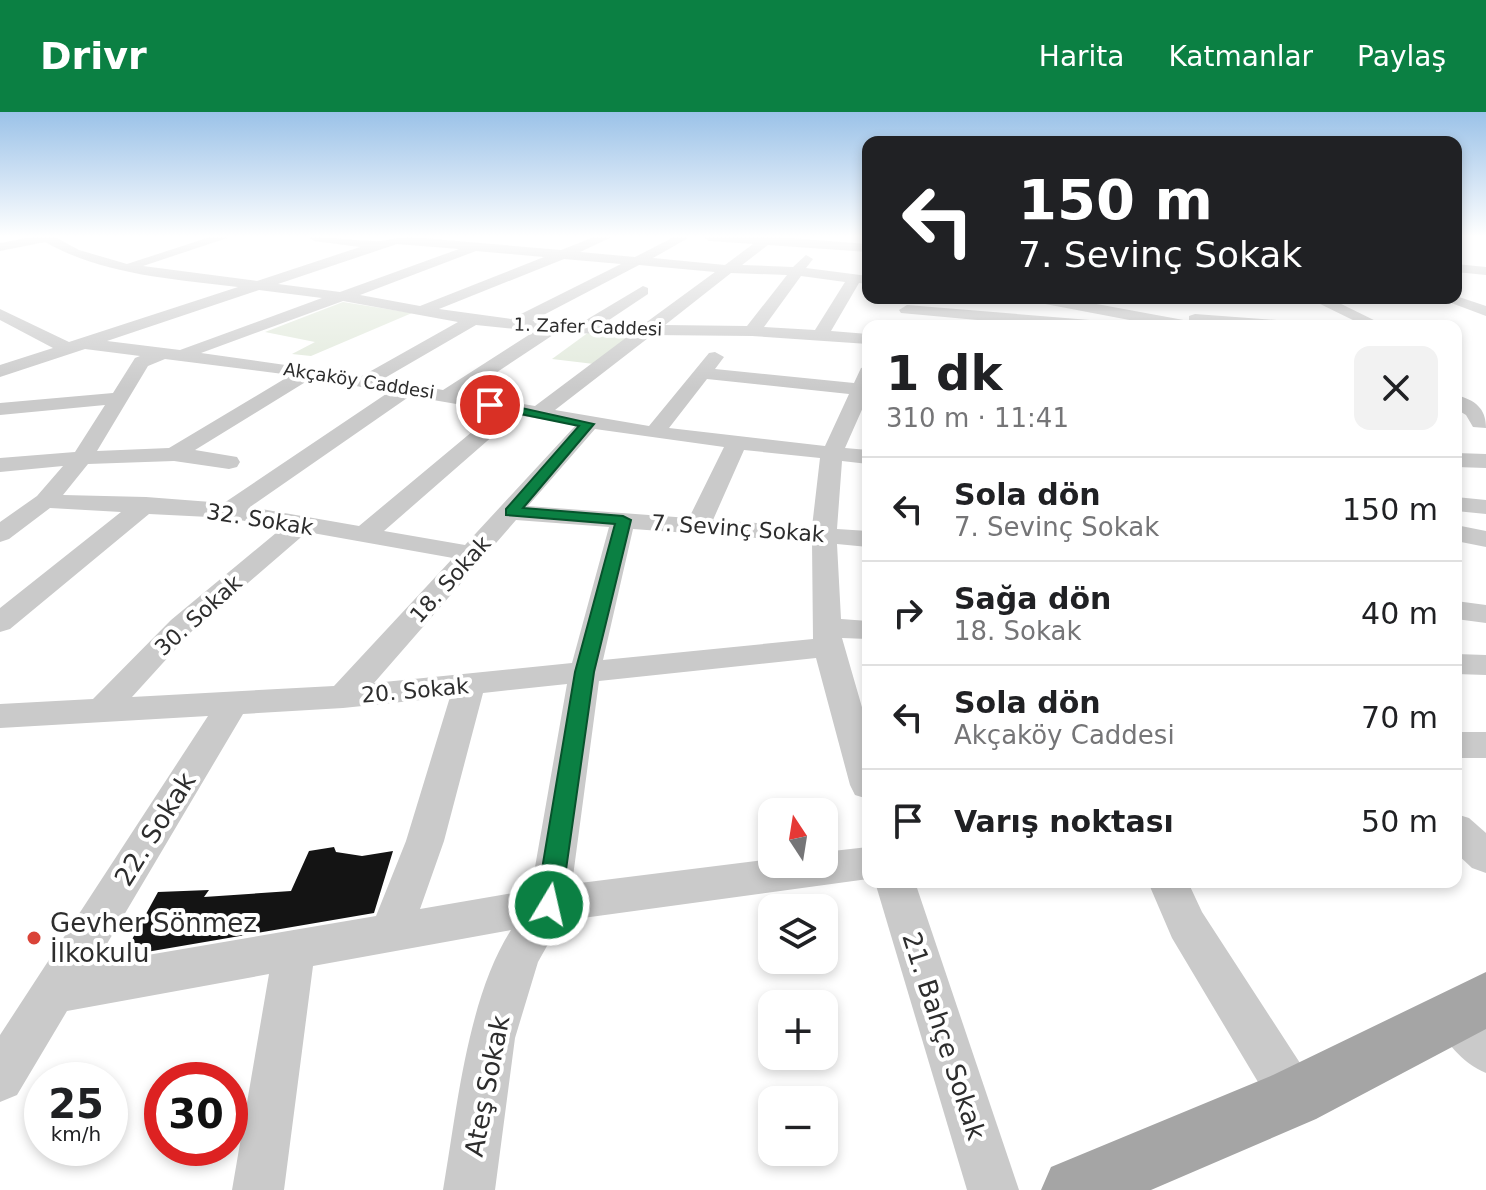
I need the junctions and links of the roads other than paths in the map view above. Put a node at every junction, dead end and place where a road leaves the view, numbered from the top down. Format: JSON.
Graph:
{"nodes":[{"id":1,"x":255,"y":287,"type":"edge"},
{"id":2,"x":278,"y":287,"type":"edge"},
{"id":3,"x":371,"y":287,"type":"edge"},
{"id":4,"x":480,"y":287,"type":"edge"},
{"id":5,"x":589,"y":287,"type":"edge"},
{"id":6,"x":703,"y":287,"type":"edge"},
{"id":7,"x":781,"y":287,"type":"edge"},
{"id":8,"x":855,"y":287,"type":"edge"},
{"id":9,"x":643,"y":291,"type":"dead end"},
{"id":10,"x":346,"y":297,"type":"junction"},
{"id":11,"x":1462,"y":303,"type":"edge"},
{"id":12,"x":911,"y":304,"type":"edge"},
{"id":13,"x":1076,"y":304,"type":"edge"},
{"id":14,"x":1123,"y":304,"type":"edge"},
{"id":15,"x":1329,"y":304,"type":"edge"},
{"id":16,"x":423,"y":310,"type":"junction"},
{"id":17,"x":1486,"y":311,"type":"edge"},
{"id":18,"x":0,"y":314,"type":"edge"},
{"id":19,"x":1127,"y":315,"type":"junction"},
{"id":20,"x":473,"y":320,"type":"junction"},
{"id":21,"x":899,"y":320,"type":"edge"},
{"id":22,"x":965,"y":320,"type":"edge"},
{"id":23,"x":1164,"y":320,"type":"edge"},
{"id":24,"x":1365,"y":320,"type":"edge"},
{"id":25,"x":513,"y":325,"type":"junction"},
{"id":26,"x":552,"y":328,"type":"junction"},
{"id":27,"x":585,"y":328,"type":"junction"},
{"id":28,"x":648,"y":330,"type":"junction"},
{"id":29,"x":743,"y":331,"type":"junction"},
{"id":30,"x":821,"y":334,"type":"junction"},
{"id":31,"x":862,"y":338,"type":"edge"},
{"id":32,"x":78,"y":346,"type":"junction"},
{"id":33,"x":174,"y":354,"type":"junction"},
{"id":34,"x":0,"y":371,"type":"edge"},
{"id":35,"x":309,"y":372,"type":"junction"},
{"id":36,"x":704,"y":373,"type":"junction"},
{"id":37,"x":367,"y":381,"type":"junction"},
{"id":38,"x":862,"y":384,"type":"edge"},
{"id":39,"x":408,"y":388,"type":"junction"},
{"id":40,"x":862,"y":390,"type":"edge"},
{"id":41,"x":447,"y":396,"type":"junction"},
{"id":42,"x":118,"y":398,"type":"junction"},
{"id":43,"x":0,"y":409,"type":"edge"},
{"id":44,"x":512,"y":409,"type":"junction"},
{"id":45,"x":537,"y":414,"type":"junction"},
{"id":46,"x":588,"y":424,"type":"junction"},
{"id":47,"x":654,"y":433,"type":"junction"},
{"id":48,"x":736,"y":444,"type":"junction"},
{"id":49,"x":832,"y":453,"type":"junction"},
{"id":50,"x":174,"y":454,"type":"junction"},
{"id":51,"x":862,"y":456,"type":"edge"},
{"id":52,"x":82,"y":458,"type":"junction"},
{"id":53,"x":1462,"y":460,"type":"edge"},
{"id":54,"x":1486,"y":461,"type":"edge"},
{"id":55,"x":229,"y":462,"type":"dead end"},
{"id":56,"x":0,"y":465,"type":"edge"},
{"id":57,"x":45,"y":501,"type":"junction"},
{"id":58,"x":146,"y":504,"type":"junction"},
{"id":59,"x":1462,"y":505,"type":"edge"},
{"id":60,"x":1486,"y":507,"type":"edge"},
{"id":61,"x":229,"y":511,"type":"junction"},
{"id":62,"x":512,"y":512,"type":"junction"},
{"id":63,"x":623,"y":520,"type":"junction"},
{"id":64,"x":301,"y":525,"type":"junction"},
{"id":65,"x":697,"y":527,"type":"junction"},
{"id":66,"x":0,"y":534,"type":"edge"},
{"id":67,"x":824,"y":534,"type":"junction"},
{"id":68,"x":364,"y":535,"type":"junction"},
{"id":69,"x":862,"y":538,"type":"edge"},
{"id":70,"x":473,"y":554,"type":"junction"},
{"id":71,"x":1462,"y":611,"type":"edge"},
{"id":72,"x":1486,"y":614,"type":"edge"},
{"id":73,"x":0,"y":623,"type":"edge"},
{"id":74,"x":862,"y":631,"type":"edge"},
{"id":75,"x":828,"y":637,"type":"junction"},
{"id":76,"x":1462,"y":664,"type":"edge"},
{"id":77,"x":1486,"y":665,"type":"edge"},
{"id":78,"x":585,"y":672,"type":"junction"},
{"id":79,"x":469,"y":686,"type":"junction"},
{"id":80,"x":343,"y":697,"type":"junction"},
{"id":81,"x":233,"y":703,"type":"junction"},
{"id":82,"x":100,"y":712,"type":"junction"},
{"id":83,"x":8,"y":723,"type":"edge"},
{"id":84,"x":1462,"y":745,"type":"edge"},
{"id":85,"x":1486,"y":745,"type":"edge"},
{"id":86,"x":862,"y":763,"type":"edge"},
{"id":87,"x":1462,"y":835,"type":"edge"},
{"id":88,"x":1486,"y":857,"type":"edge"},
{"id":89,"x":862,"y":864,"type":"edge"},
{"id":90,"x":897,"y":888,"type":"edge"},
{"id":91,"x":1171,"y":888,"type":"edge"},
{"id":92,"x":549,"y":905,"type":"junction"},
{"id":93,"x":391,"y":931,"type":"junction"},
{"id":94,"x":294,"y":949,"type":"junction"},
{"id":95,"x":53,"y":992,"type":"junction"},
{"id":96,"x":1476,"y":1022,"type":"edge"},
{"id":97,"x":0,"y":1078,"type":"edge"},
{"id":98,"x":1294,"y":1097,"type":"junction"},
{"id":99,"x":258,"y":1190,"type":"edge"},
{"id":100,"x":469,"y":1190,"type":"edge"},
{"id":101,"x":993,"y":1190,"type":"edge"},
{"id":102,"x":1074,"y":1190,"type":"edge"}],
"edges":[{"from":1,"to":32,"type":"street"},
{"from":2,"to":10,"type":"street","name":"1. Zafer Caddesi"},
{"from":3,"to":10,"type":"street"},
{"from":4,"to":16,"type":"street"},
{"from":5,"to":25,"type":"street"},
{"from":6,"to":28,"type":"street"},
{"from":7,"to":29,"type":"street"},
{"from":8,"to":30,"type":"street"},
{"from":9,"to":27,"type":"street"},
{"from":10,"to":16,"type":"street","name":"1. Zafer Caddesi"},
{"from":10,"to":33,"type":"street"},
{"from":11,"to":17,"type":"street"},
{"from":12,"to":21,"type":"street"},
{"from":12,"to":22,"type":"street"},
{"from":13,"to":19,"type":"street"},
{"from":14,"to":19,"type":"street"},
{"from":15,"to":24,"type":"street"},
{"from":16,"to":20,"type":"street","name":"1. Zafer Caddesi"},
{"from":18,"to":32,"type":"street"},
{"from":19,"to":23,"type":"street"},
{"from":20,"to":25,"type":"street","name":"1. Zafer Caddesi"},
{"from":20,"to":37,"type":"street"},
{"from":25,"to":26,"type":"street","name":"1. Zafer Caddesi"},
{"from":26,"to":27,"type":"street","name":"1. Zafer Caddesi"},
{"from":26,"to":41,"type":"street"},
{"from":27,"to":28,"type":"street","name":"1. Zafer Caddesi"},
{"from":28,"to":29,"type":"street","name":"1. Zafer Caddesi"},
{"from":28,"to":45,"type":"street"},
{"from":29,"to":30,"type":"street","name":"1. Zafer Caddesi"},
{"from":29,"to":36,"type":"street"},
{"from":30,"to":31,"type":"street","name":"1. Zafer Caddesi"},
{"from":32,"to":33,"type":"street","name":"Akçaköy Caddesi"},
{"from":32,"to":34,"type":"street"},
{"from":33,"to":35,"type":"street","name":"Akçaköy Caddesi"},
{"from":33,"to":42,"type":"street"},
{"from":35,"to":37,"type":"street","name":"Akçaköy Caddesi"},
{"from":35,"to":50,"type":"street"},
{"from":36,"to":38,"type":"street"},
{"from":36,"to":47,"type":"street"},
{"from":37,"to":39,"type":"street","name":"Akçaköy Caddesi"},
{"from":39,"to":41,"type":"street","name":"Akçaköy Caddesi"},
{"from":39,"to":61,"type":"street"},
{"from":40,"to":49,"type":"street"},
{"from":41,"to":44,"type":"street","name":"Akçaköy Caddesi"},
{"from":42,"to":43,"type":"street"},
{"from":42,"to":52,"type":"street"},
{"from":44,"to":45,"type":"street","name":"Akçaköy Caddesi"},
{"from":44,"to":68,"type":"street"},
{"from":45,"to":46,"type":"street","name":"Akçaköy Caddesi"},
{"from":46,"to":47,"type":"street","name":"Akçaköy Caddesi"},
{"from":46,"to":62,"type":"street","name":"18. Sokak"},
{"from":47,"to":48,"type":"street","name":"Akçaköy Caddesi"},
{"from":48,"to":49,"type":"street","name":"Akçaköy Caddesi"},
{"from":48,"to":65,"type":"street"},
{"from":49,"to":51,"type":"street","name":"Akçaköy Caddesi"},
{"from":49,"to":67,"type":"street"},
{"from":50,"to":52,"type":"street"},
{"from":50,"to":55,"type":"street"},
{"from":52,"to":56,"type":"street"},
{"from":52,"to":57,"type":"street"},
{"from":53,"to":54,"type":"street"},
{"from":57,"to":58,"type":"street","name":"32. Sokak"},
{"from":57,"to":66,"type":"street"},
{"from":58,"to":61,"type":"street","name":"32. Sokak"},
{"from":58,"to":73,"type":"street"},
{"from":59,"to":60,"type":"street"},
{"from":61,"to":64,"type":"street","name":"32. Sokak"},
{"from":62,"to":63,"type":"street","name":"7. Sevinç Sokak"},
{"from":62,"to":70,"type":"street","name":"18. Sokak"},
{"from":63,"to":65,"type":"street","name":"7. Sevinç Sokak"},
{"from":63,"to":78,"type":"street","name":"Ateş Sokak"},
{"from":64,"to":68,"type":"street","name":"32. Sokak"},
{"from":64,"to":82,"type":"street","name":"30. Sokak"},
{"from":65,"to":67,"type":"street","name":"7. Sevinç Sokak"},
{"from":67,"to":69,"type":"street","name":"7. Sevinç Sokak"},
{"from":67,"to":75,"type":"street"},
{"from":68,"to":70,"type":"street","name":"32. Sokak"},
{"from":70,"to":80,"type":"street","name":"18. Sokak"},
{"from":71,"to":72,"type":"street"},
{"from":74,"to":75,"type":"street","name":"20. Sokak"},
{"from":75,"to":78,"type":"street","name":"20. Sokak"},
{"from":75,"to":86,"type":"street"},
{"from":76,"to":77,"type":"street"},
{"from":78,"to":79,"type":"street","name":"20. Sokak"},
{"from":78,"to":92,"type":"street","name":"Ateş Sokak"},
{"from":79,"to":80,"type":"street","name":"20. Sokak"},
{"from":79,"to":93,"type":"street"},
{"from":80,"to":81,"type":"street","name":"20. Sokak"},
{"from":81,"to":82,"type":"street","name":"20. Sokak"},
{"from":81,"to":95,"type":"street","name":"22. Sokak"},
{"from":82,"to":83,"type":"street","name":"20. Sokak"},
{"from":84,"to":85,"type":"street"},
{"from":87,"to":88,"type":"street"},
{"from":89,"to":92,"type":"street"},
{"from":90,"to":101,"type":"street","name":"21. Bahçe Sokak"},
{"from":91,"to":98,"type":"street"},
{"from":92,"to":93,"type":"street"},
{"from":92,"to":100,"type":"street","name":"Ateş Sokak"},
{"from":93,"to":94,"type":"street"},
{"from":94,"to":95,"type":"street"},
{"from":94,"to":99,"type":"street"},
{"from":95,"to":97,"type":"street","name":"22. Sokak"},
{"from":96,"to":98,"type":"main road"},
{"from":98,"to":102,"type":"main road"}]}
